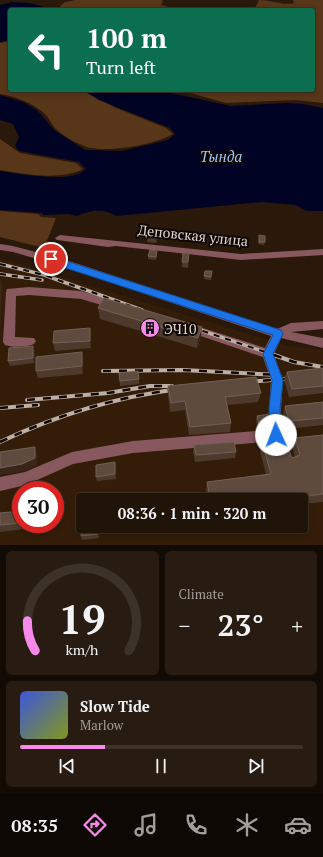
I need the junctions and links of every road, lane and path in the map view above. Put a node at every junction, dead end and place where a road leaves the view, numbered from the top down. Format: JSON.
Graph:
{"nodes":[{"id":1,"x":60,"y":238,"type":"dead end"},
{"id":2,"x":0,"y":247,"type":"edge"},
{"id":3,"x":323,"y":252,"type":"edge"},
{"id":4,"x":127,"y":309,"type":"edge"},
{"id":5,"x":179,"y":324,"type":"edge"},
{"id":6,"x":323,"y":325,"type":"edge"},
{"id":7,"x":277,"y":333,"type":"junction"},
{"id":8,"x":30,"y":341,"type":"dead end"},
{"id":9,"x":323,"y":343,"type":"edge"},
{"id":10,"x":268,"y":354,"type":"junction"},
{"id":11,"x":0,"y":484,"type":"edge"}],
"edges":[{"from":1,"to":3,"type":"street","name":"Деповская улица"},
{"from":2,"to":7,"type":"street"},
{"from":4,"to":8,"type":"street"},
{"from":5,"to":10,"type":"street"},
{"from":6,"to":7,"type":"street"},
{"from":7,"to":9,"type":"street"},
{"from":7,"to":10,"type":"street"},
{"from":10,"to":11,"type":"street"}]}
